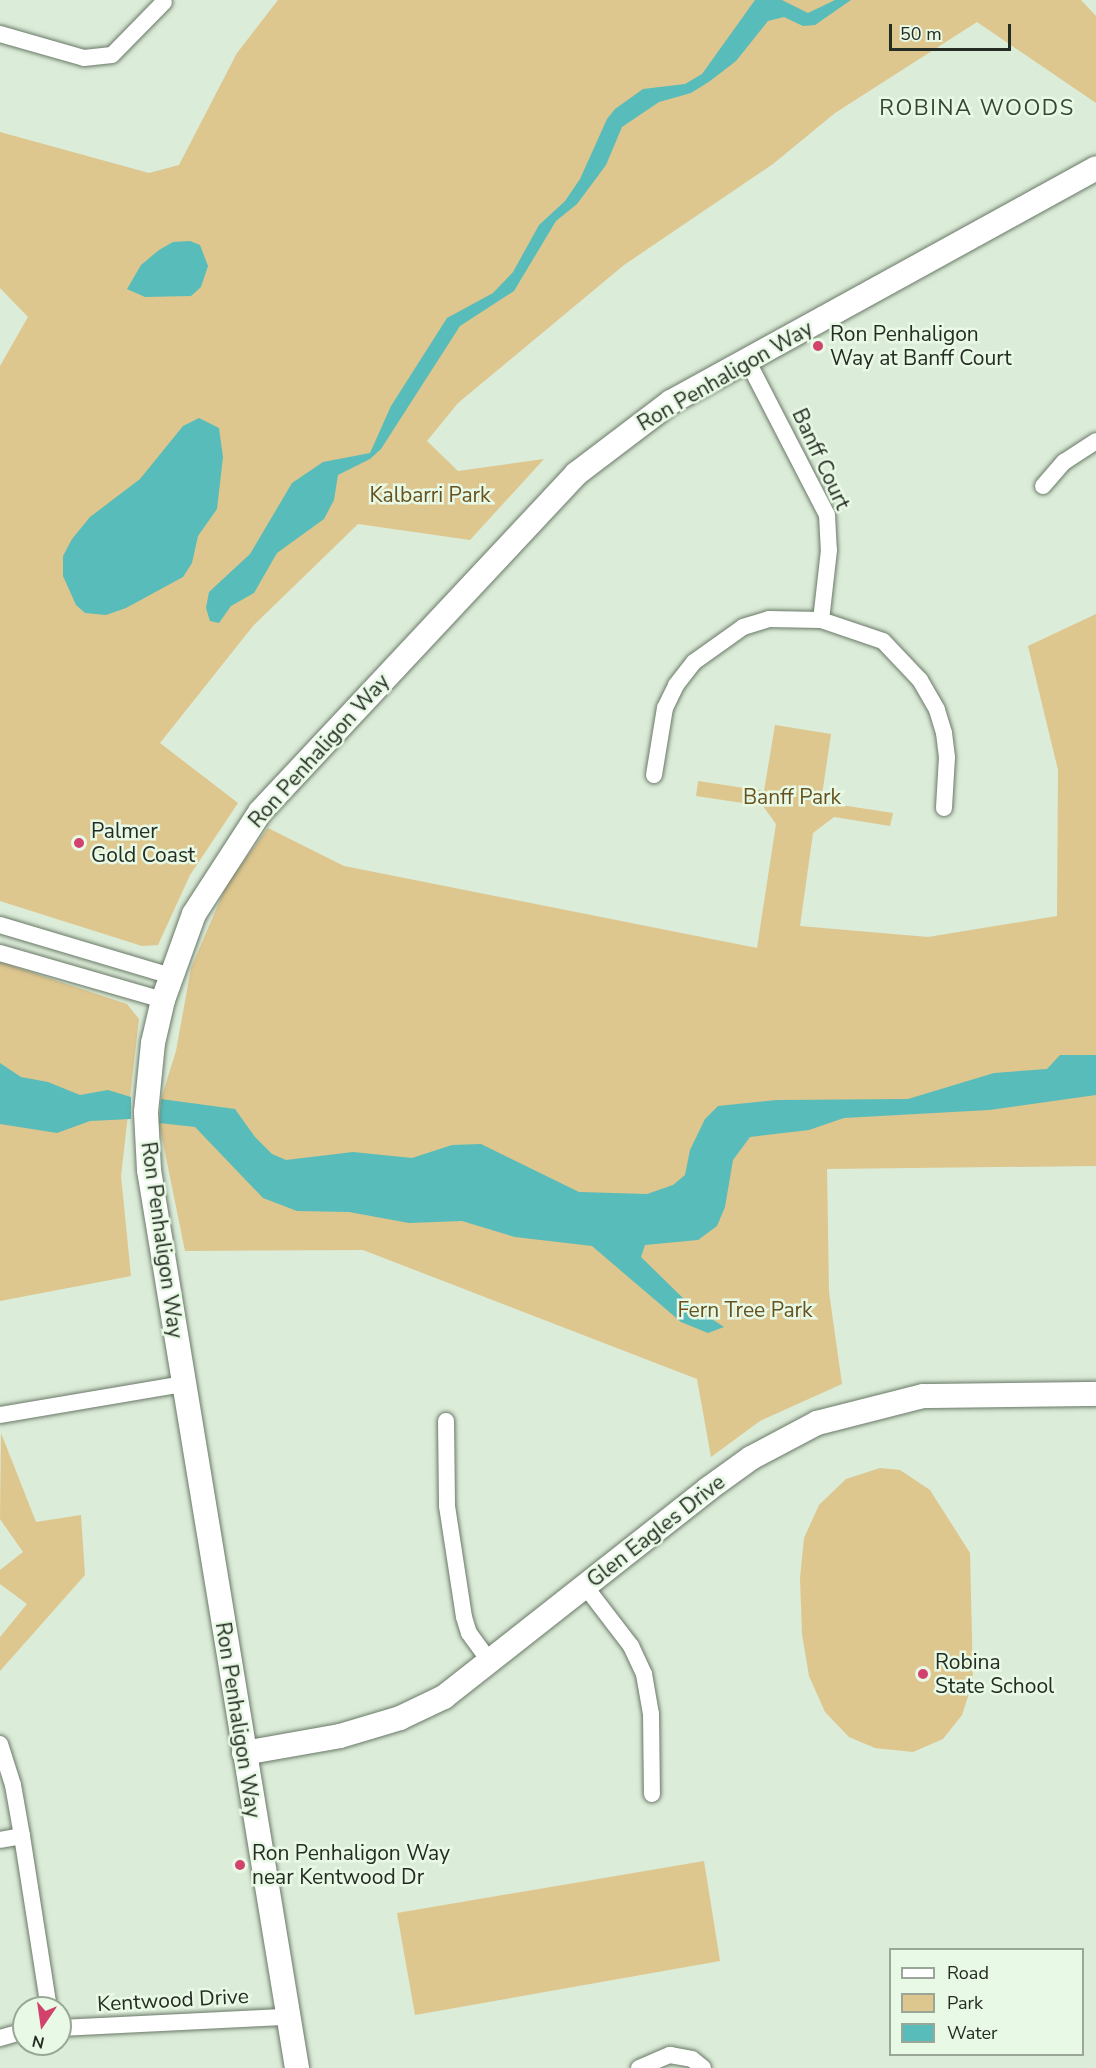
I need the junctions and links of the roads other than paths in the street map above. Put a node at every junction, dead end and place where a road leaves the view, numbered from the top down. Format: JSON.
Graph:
{"nodes":[{"id":1,"x":169,"y":1,"type":"edge"},
{"id":2,"x":0,"y":34,"type":"edge"},
{"id":3,"x":1096,"y":168,"type":"edge"},
{"id":4,"x":747,"y":360,"type":"junction"},
{"id":5,"x":1096,"y":441,"type":"edge"},
{"id":6,"x":1043,"y":486,"type":"dead end"},
{"id":7,"x":821,"y":620,"type":"junction"},
{"id":8,"x":654,"y":775,"type":"dead end"},
{"id":9,"x":944,"y":808,"type":"dead end"},
{"id":10,"x":0,"y":925,"type":"edge"},
{"id":11,"x":0,"y":952,"type":"edge"},
{"id":12,"x":171,"y":976,"type":"junction"},
{"id":13,"x":163,"y":1000,"type":"junction"},
{"id":14,"x":183,"y":1384,"type":"junction"},
{"id":15,"x":1096,"y":1394,"type":"edge"},
{"id":16,"x":0,"y":1415,"type":"edge"},
{"id":17,"x":446,"y":1421,"type":"dead end"},
{"id":18,"x":585,"y":1586,"type":"junction"},
{"id":19,"x":489,"y":1661,"type":"junction"},
{"id":20,"x":0,"y":1744,"type":"edge"},
{"id":21,"x":244,"y":1753,"type":"junction"},
{"id":22,"x":652,"y":1794,"type":"dead end"},
{"id":23,"x":22,"y":1836,"type":"junction"},
{"id":24,"x":0,"y":1840,"type":"edge"},
{"id":25,"x":47,"y":1996,"type":"edge"},
{"id":26,"x":288,"y":2017,"type":"junction"},
{"id":27,"x":72,"y":2027,"type":"edge"},
{"id":28,"x":297,"y":2068,"type":"edge"},
{"id":29,"x":639,"y":2068,"type":"edge"},
{"id":30,"x":703,"y":2068,"type":"edge"}],
"edges":[{"from":1,"to":2,"type":"street"},
{"from":3,"to":4,"type":"street","name":"Ron Penhaligon Way"},
{"from":4,"to":7,"type":"street","name":"Banff Court"},
{"from":4,"to":12,"type":"street","name":"Ron Penhaligon Way"},
{"from":5,"to":6,"type":"street"},
{"from":7,"to":8,"type":"street"},
{"from":7,"to":9,"type":"street"},
{"from":10,"to":12,"type":"street"},
{"from":11,"to":13,"type":"street"},
{"from":12,"to":13,"type":"street","name":"Ron Penhaligon Way"},
{"from":13,"to":14,"type":"street","name":"Ron Penhaligon Way"},
{"from":14,"to":16,"type":"street"},
{"from":14,"to":21,"type":"street","name":"Ron Penhaligon Way"},
{"from":15,"to":18,"type":"street","name":"Glen Eagles Drive"},
{"from":17,"to":19,"type":"street"},
{"from":18,"to":19,"type":"street","name":"Glen Eagles Drive"},
{"from":18,"to":22,"type":"street"},
{"from":19,"to":21,"type":"street","name":"Glen Eagles Drive"},
{"from":20,"to":23,"type":"street"},
{"from":21,"to":26,"type":"street","name":"Ron Penhaligon Way"},
{"from":23,"to":24,"type":"street"},
{"from":23,"to":25,"type":"street"},
{"from":26,"to":27,"type":"street","name":"Kentwood Drive"},
{"from":26,"to":28,"type":"street","name":"Ron Penhaligon Way"},
{"from":29,"to":30,"type":"street"}]}
